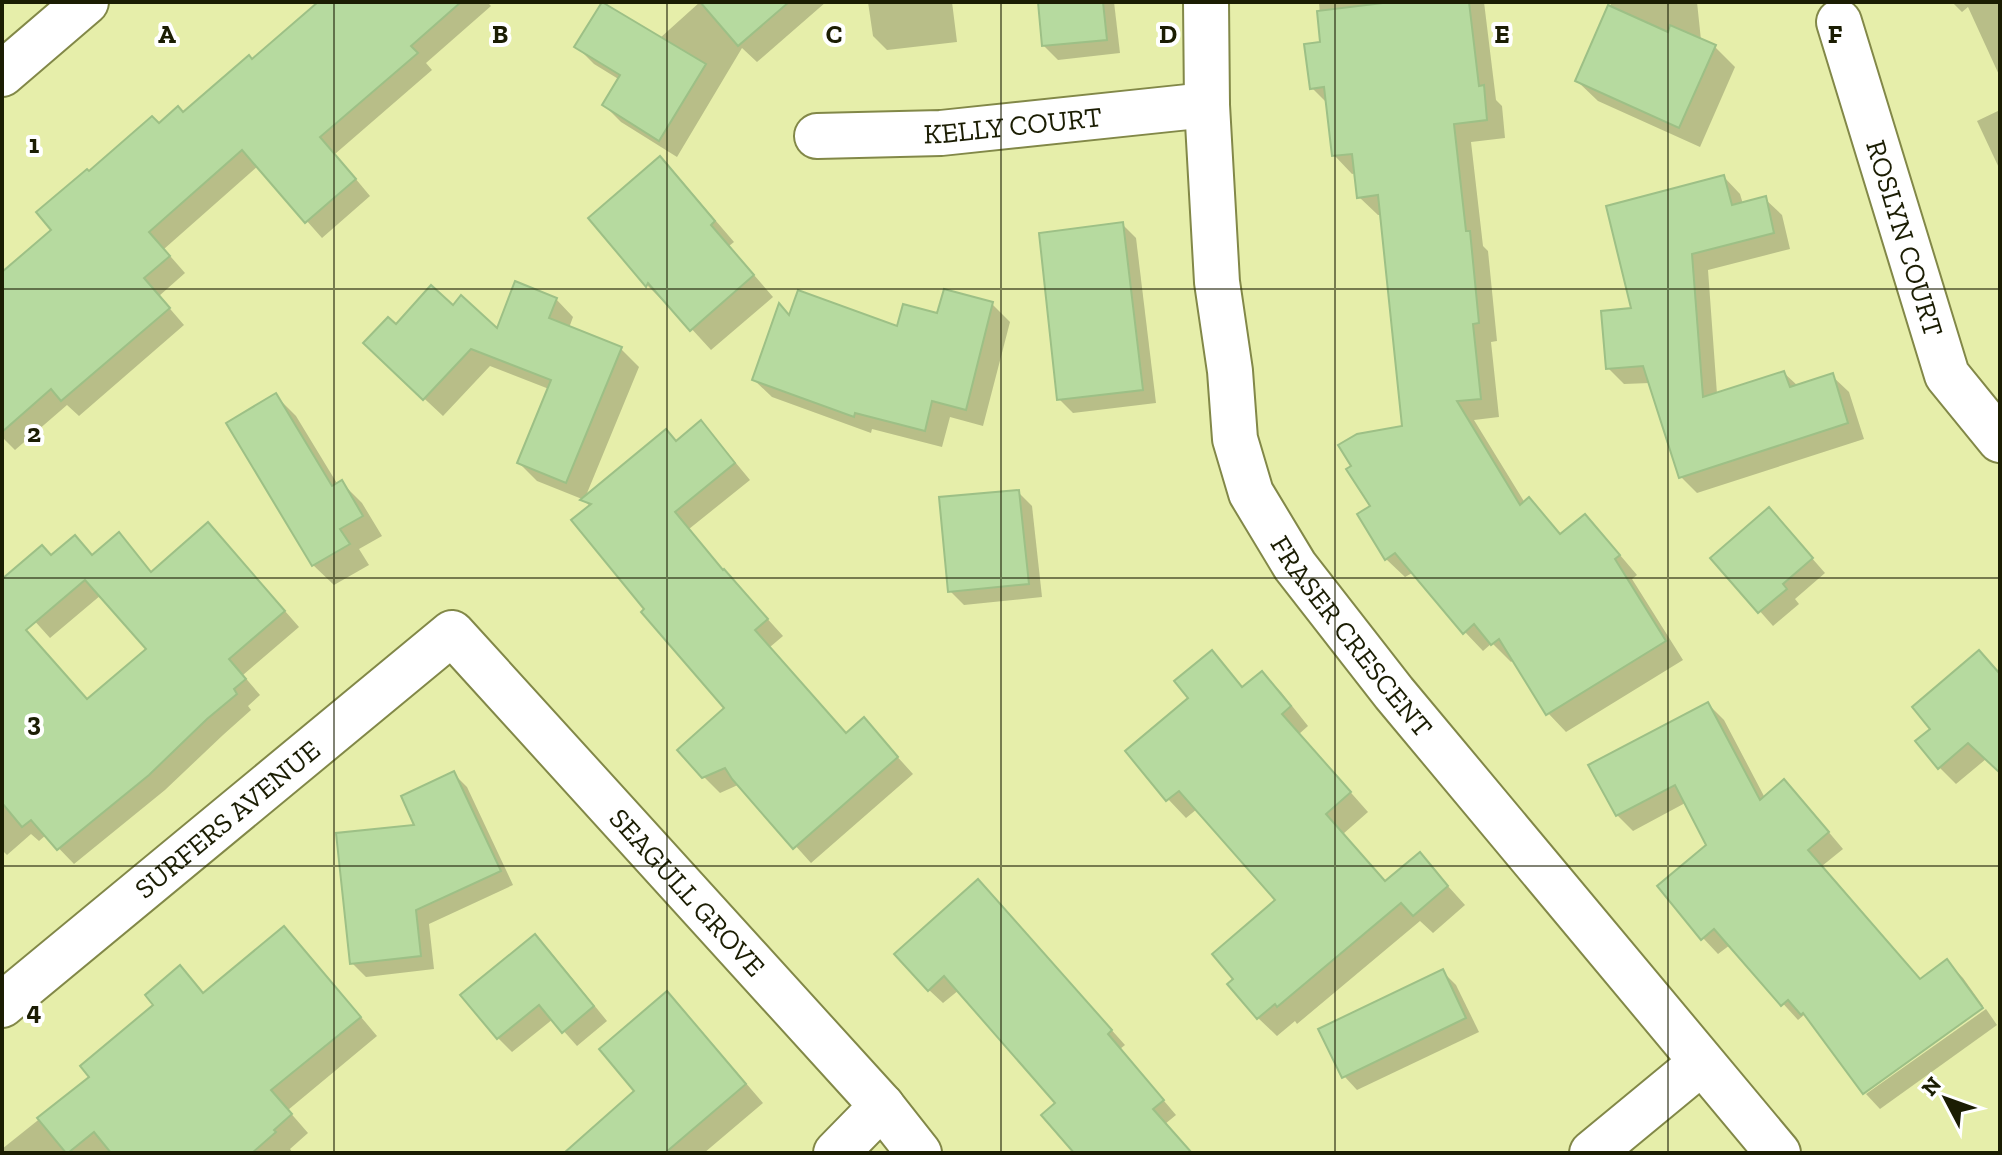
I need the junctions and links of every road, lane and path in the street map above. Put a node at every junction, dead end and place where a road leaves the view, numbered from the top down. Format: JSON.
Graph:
{"nodes":[{"id":1,"x":86,"y":2,"type":"edge"},
{"id":2,"x":1206,"y":2,"type":"edge"},
{"id":3,"x":1839,"y":22,"type":"dead end"},
{"id":4,"x":2,"y":74,"type":"edge"},
{"id":5,"x":1207,"y":105,"type":"junction"},
{"id":6,"x":817,"y":136,"type":"dead end"},
{"id":7,"x":2000,"y":440,"type":"edge"},
{"id":8,"x":452,"y":633,"type":"joint"},
{"id":9,"x":2,"y":1005,"type":"edge"},
{"id":10,"x":1701,"y":1063,"type":"junction"},
{"id":11,"x":882,"y":1106,"type":"junction"},
{"id":12,"x":836,"y":1153,"type":"edge"},
{"id":13,"x":919,"y":1153,"type":"edge"},
{"id":14,"x":1592,"y":1153,"type":"edge"},
{"id":15,"x":1778,"y":1153,"type":"edge"}],
"edges":[{"from":1,"to":4,"type":"street"},
{"from":2,"to":5,"type":"street","name":"FRASER CRESCENT"},
{"from":3,"to":7,"type":"street","name":"ROSLYN COURT"},
{"from":5,"to":6,"type":"street","name":"KELLY COURT"},
{"from":5,"to":10,"type":"street","name":"FRASER CRESCENT"},
{"from":8,"to":9,"type":"street","name":"SURFERS AVENUE"},
{"from":8,"to":11,"type":"street","name":"SEAGULL GROVE"},
{"from":10,"to":14,"type":"street"},
{"from":10,"to":15,"type":"street","name":"FRASER CRESCENT"},
{"from":11,"to":12,"type":"street"},
{"from":11,"to":13,"type":"street","name":"SEAGULL GROVE"}]}
